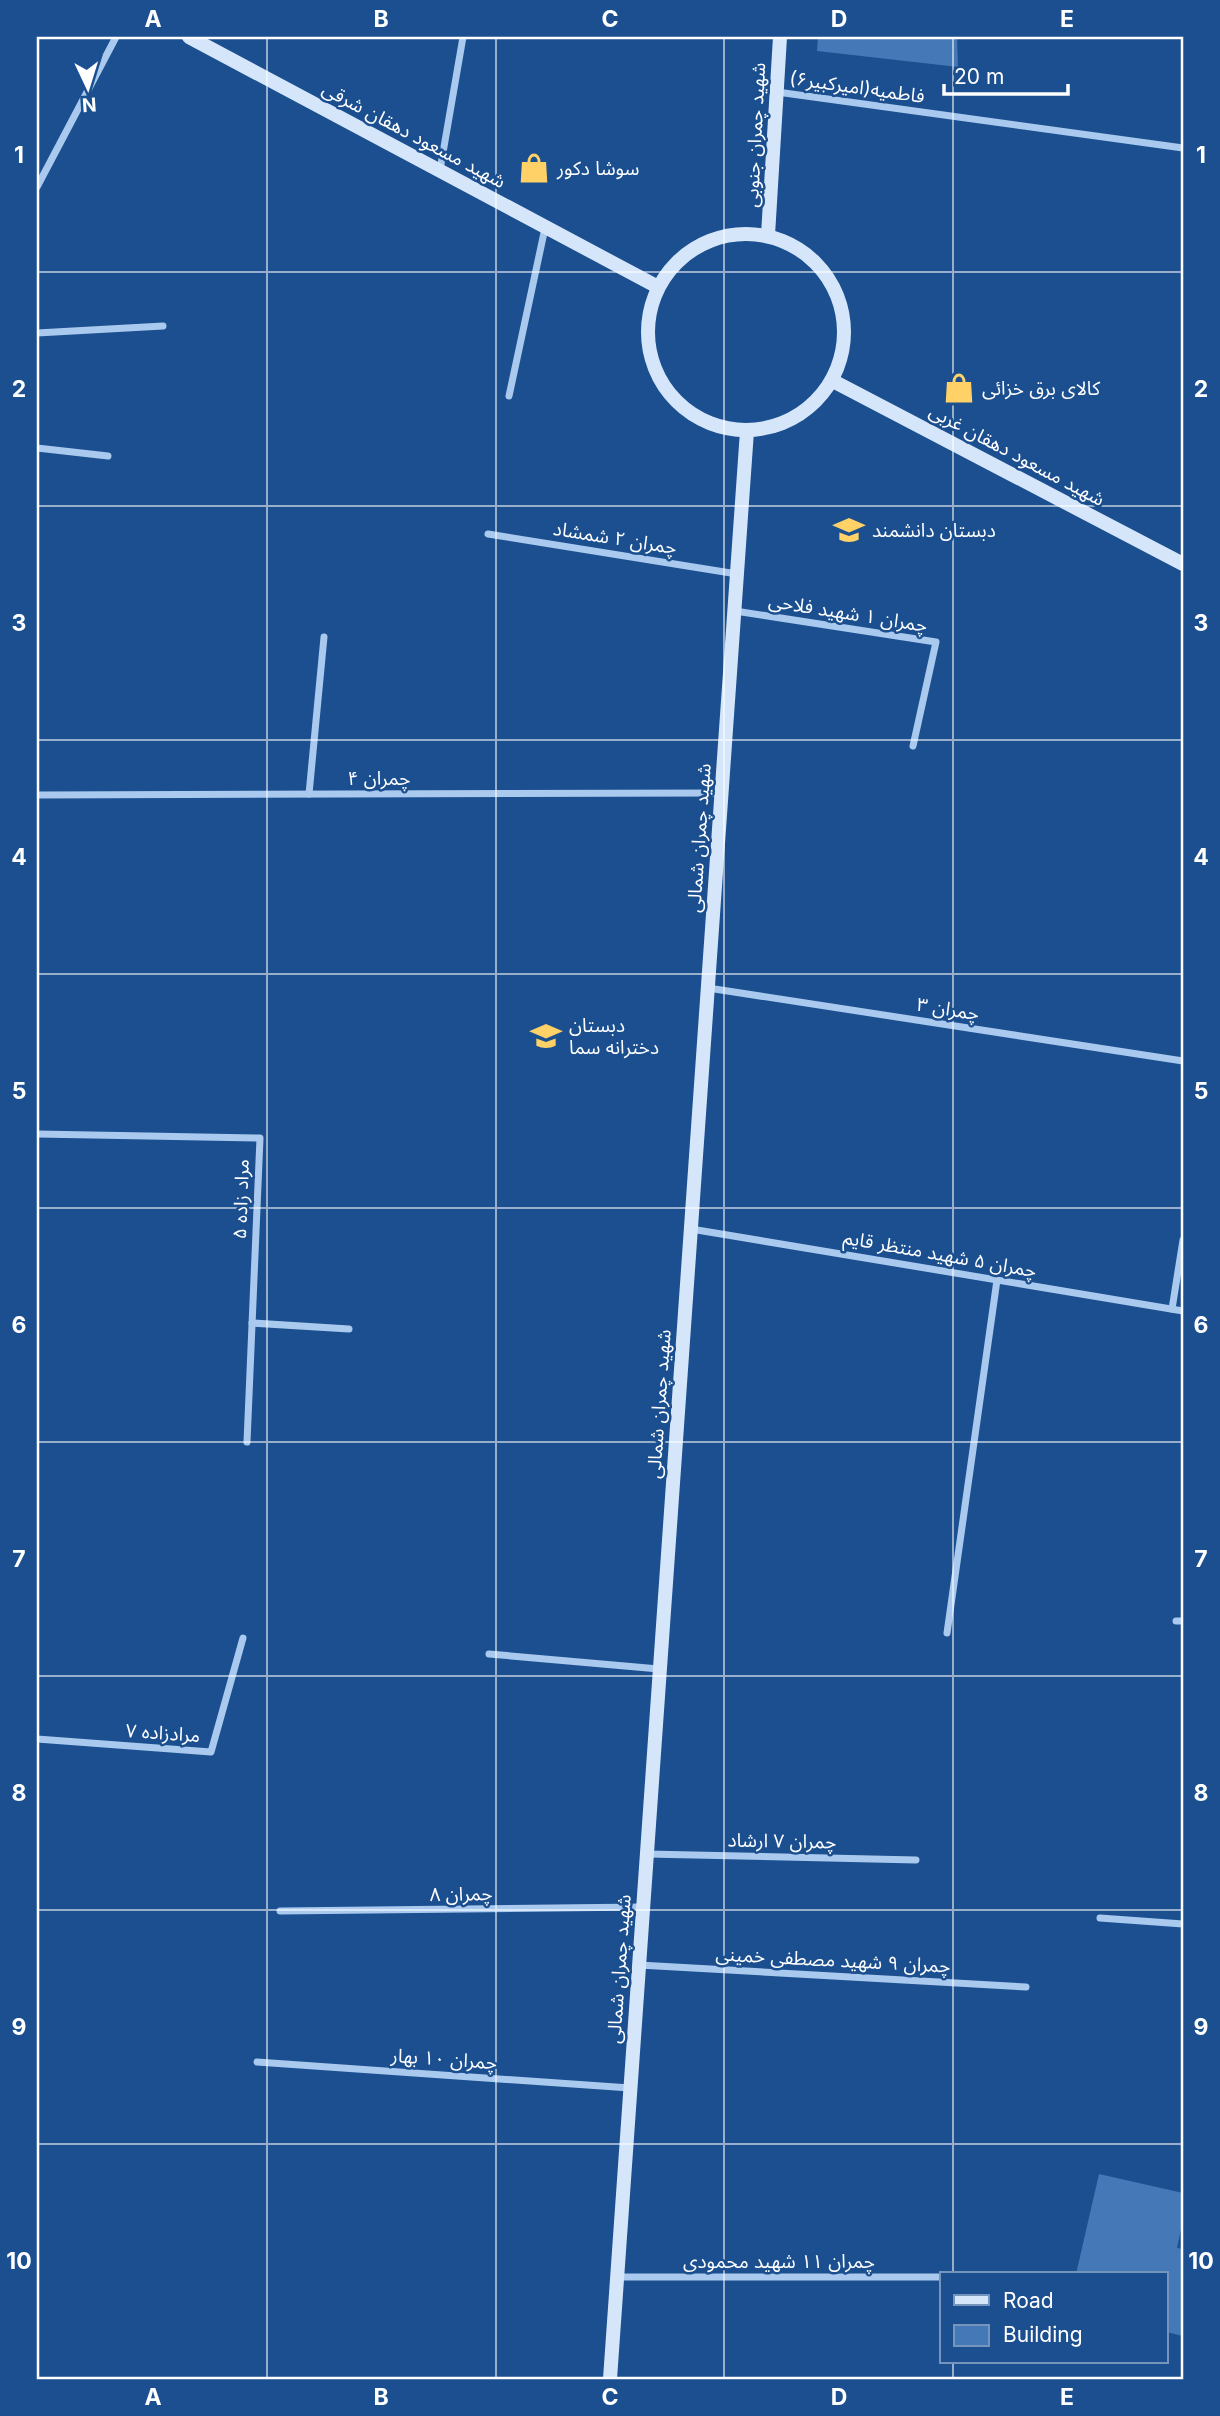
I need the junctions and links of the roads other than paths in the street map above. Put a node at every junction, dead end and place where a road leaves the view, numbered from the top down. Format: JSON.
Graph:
{"nodes":[{"id":1,"x":116,"y":37,"type":"edge"},
{"id":2,"x":189,"y":37,"type":"edge"},
{"id":3,"x":463,"y":37,"type":"edge"},
{"id":4,"x":780,"y":37,"type":"edge"},
{"id":5,"x":777,"y":92,"type":"junction"},
{"id":6,"x":1183,"y":148,"type":"edge"},
{"id":7,"x":440,"y":170,"type":"junction"},
{"id":8,"x":37,"y":187,"type":"edge"},
{"id":9,"x":545,"y":227,"type":"junction"},
{"id":10,"x":768,"y":235,"type":"junction"},
{"id":11,"x":658,"y":287,"type":"junction"},
{"id":12,"x":163,"y":326,"type":"dead end"},
{"id":13,"x":37,"y":333,"type":"edge"},
{"id":14,"x":833,"y":381,"type":"junction"},
{"id":15,"x":509,"y":396,"type":"dead end"},
{"id":16,"x":747,"y":431,"type":"junction"},
{"id":17,"x":37,"y":448,"type":"edge"},
{"id":18,"x":108,"y":456,"type":"dead end"},
{"id":19,"x":488,"y":534,"type":"dead end"},
{"id":20,"x":1183,"y":564,"type":"edge"},
{"id":21,"x":737,"y":574,"type":"junction"},
{"id":22,"x":734,"y":611,"type":"junction"},
{"id":23,"x":324,"y":637,"type":"dead end"},
{"id":24,"x":913,"y":746,"type":"dead end"},
{"id":25,"x":721,"y":793,"type":"junction"},
{"id":26,"x":309,"y":794,"type":"junction"},
{"id":27,"x":37,"y":795,"type":"edge"},
{"id":28,"x":707,"y":988,"type":"junction"},
{"id":29,"x":1183,"y":1061,"type":"edge"},
{"id":30,"x":37,"y":1134,"type":"edge"},
{"id":31,"x":691,"y":1229,"type":"junction"},
{"id":32,"x":1183,"y":1240,"type":"edge"},
{"id":33,"x":997,"y":1280,"type":"junction"},
{"id":34,"x":1172,"y":1309,"type":"junction"},
{"id":35,"x":1183,"y":1311,"type":"edge"},
{"id":36,"x":252,"y":1323,"type":"junction"},
{"id":37,"x":349,"y":1329,"type":"dead end"},
{"id":38,"x":247,"y":1442,"type":"dead end"},
{"id":39,"x":947,"y":1633,"type":"dead end"},
{"id":40,"x":243,"y":1638,"type":"dead end"},
{"id":41,"x":489,"y":1654,"type":"dead end"},
{"id":42,"x":660,"y":1669,"type":"junction"},
{"id":43,"x":37,"y":1739,"type":"edge"},
{"id":44,"x":646,"y":1854,"type":"junction"},
{"id":45,"x":916,"y":1860,"type":"dead end"},
{"id":46,"x":643,"y":1907,"type":"junction"},
{"id":47,"x":280,"y":1911,"type":"dead end"},
{"id":48,"x":1100,"y":1918,"type":"dead end"},
{"id":49,"x":1183,"y":1924,"type":"edge"},
{"id":50,"x":639,"y":1965,"type":"junction"},
{"id":51,"x":1026,"y":1987,"type":"dead end"},
{"id":52,"x":257,"y":2062,"type":"dead end"},
{"id":53,"x":630,"y":2088,"type":"junction"},
{"id":54,"x":617,"y":2277,"type":"junction"},
{"id":55,"x":940,"y":2277,"type":"edge"},
{"id":56,"x":610,"y":2379,"type":"edge"}],
"edges":[{"from":1,"to":8,"type":"street"},
{"from":2,"to":7,"type":"main road","name":"شهید مسعود دهقان شرقی"},
{"from":3,"to":7,"type":"street"},
{"from":4,"to":5,"type":"main road","name":"شهید چمران جنوبی"},
{"from":5,"to":6,"type":"street","name":"فاطمیه(امیرکبیر۶)"},
{"from":5,"to":10,"type":"main road","name":"شهید چمران جنوبی"},
{"from":7,"to":9,"type":"main road","name":"شهید مسعود دهقان شرقی"},
{"from":9,"to":11,"type":"main road","name":"شهید مسعود دهقان شرقی"},
{"from":9,"to":15,"type":"street"},
{"from":10,"to":11,"type":"main road"},
{"from":10,"to":14,"type":"main road"},
{"from":11,"to":16,"type":"main road"},
{"from":12,"to":13,"type":"street"},
{"from":14,"to":16,"type":"main road"},
{"from":14,"to":20,"type":"main road","name":"شهید مسعود دهقان غربی"},
{"from":16,"to":21,"type":"main road","name":"شهید چمران شمالی"},
{"from":17,"to":18,"type":"street"},
{"from":19,"to":21,"type":"street","name":"چمران ۲ شمشاد"},
{"from":21,"to":22,"type":"main road","name":"شهید چمران شمالی"},
{"from":22,"to":24,"type":"street","name":"چمران ۱ شهید فلاحی"},
{"from":22,"to":25,"type":"main road","name":"شهید چمران شمالی"},
{"from":23,"to":26,"type":"street"},
{"from":25,"to":26,"type":"street","name":"چمران ۴"},
{"from":25,"to":28,"type":"main road","name":"شهید چمران شمالی"},
{"from":26,"to":27,"type":"street","name":"چمران ۴"},
{"from":28,"to":29,"type":"street","name":"چمران ۳"},
{"from":28,"to":31,"type":"main road","name":"شهید چمران شمالی"},
{"from":30,"to":36,"type":"street","name":"مراد زاده ۵"},
{"from":31,"to":33,"type":"street","name":"چمران ۵ شهید منتظر قایم"},
{"from":31,"to":42,"type":"main road","name":"شهید چمران شمالی"},
{"from":32,"to":34,"type":"street"},
{"from":33,"to":34,"type":"street","name":"چمران ۵ شهید منتظر قایم"},
{"from":33,"to":39,"type":"street"},
{"from":34,"to":35,"type":"street","name":"چمران ۵ شهید منتظر قایم"},
{"from":36,"to":37,"type":"street"},
{"from":36,"to":38,"type":"street","name":"مراد زاده ۵"},
{"from":40,"to":43,"type":"street","name":"مرادزاده ۷"},
{"from":41,"to":42,"type":"street"},
{"from":42,"to":44,"type":"main road","name":"شهید چمران شمالی"},
{"from":44,"to":45,"type":"street","name":"چمران ۷ ارشاد"},
{"from":44,"to":46,"type":"main road","name":"شهید چمران شمالی"},
{"from":46,"to":47,"type":"street","name":"چمران ۸"},
{"from":46,"to":50,"type":"main road","name":"شهید چمران شمالی"},
{"from":48,"to":49,"type":"street"},
{"from":50,"to":51,"type":"street","name":"چمران ۹ شهید مصطفی خمینی"},
{"from":50,"to":53,"type":"main road","name":"شهید چمران شمالی"},
{"from":52,"to":53,"type":"street","name":"چمران ۱۰ بهار"},
{"from":53,"to":54,"type":"main road","name":"شهید چمران شمالی"},
{"from":54,"to":55,"type":"street","name":"چمران ۱۱ شهید محمودی"},
{"from":54,"to":56,"type":"main road","name":"شهید چمران شمالی"}]}
